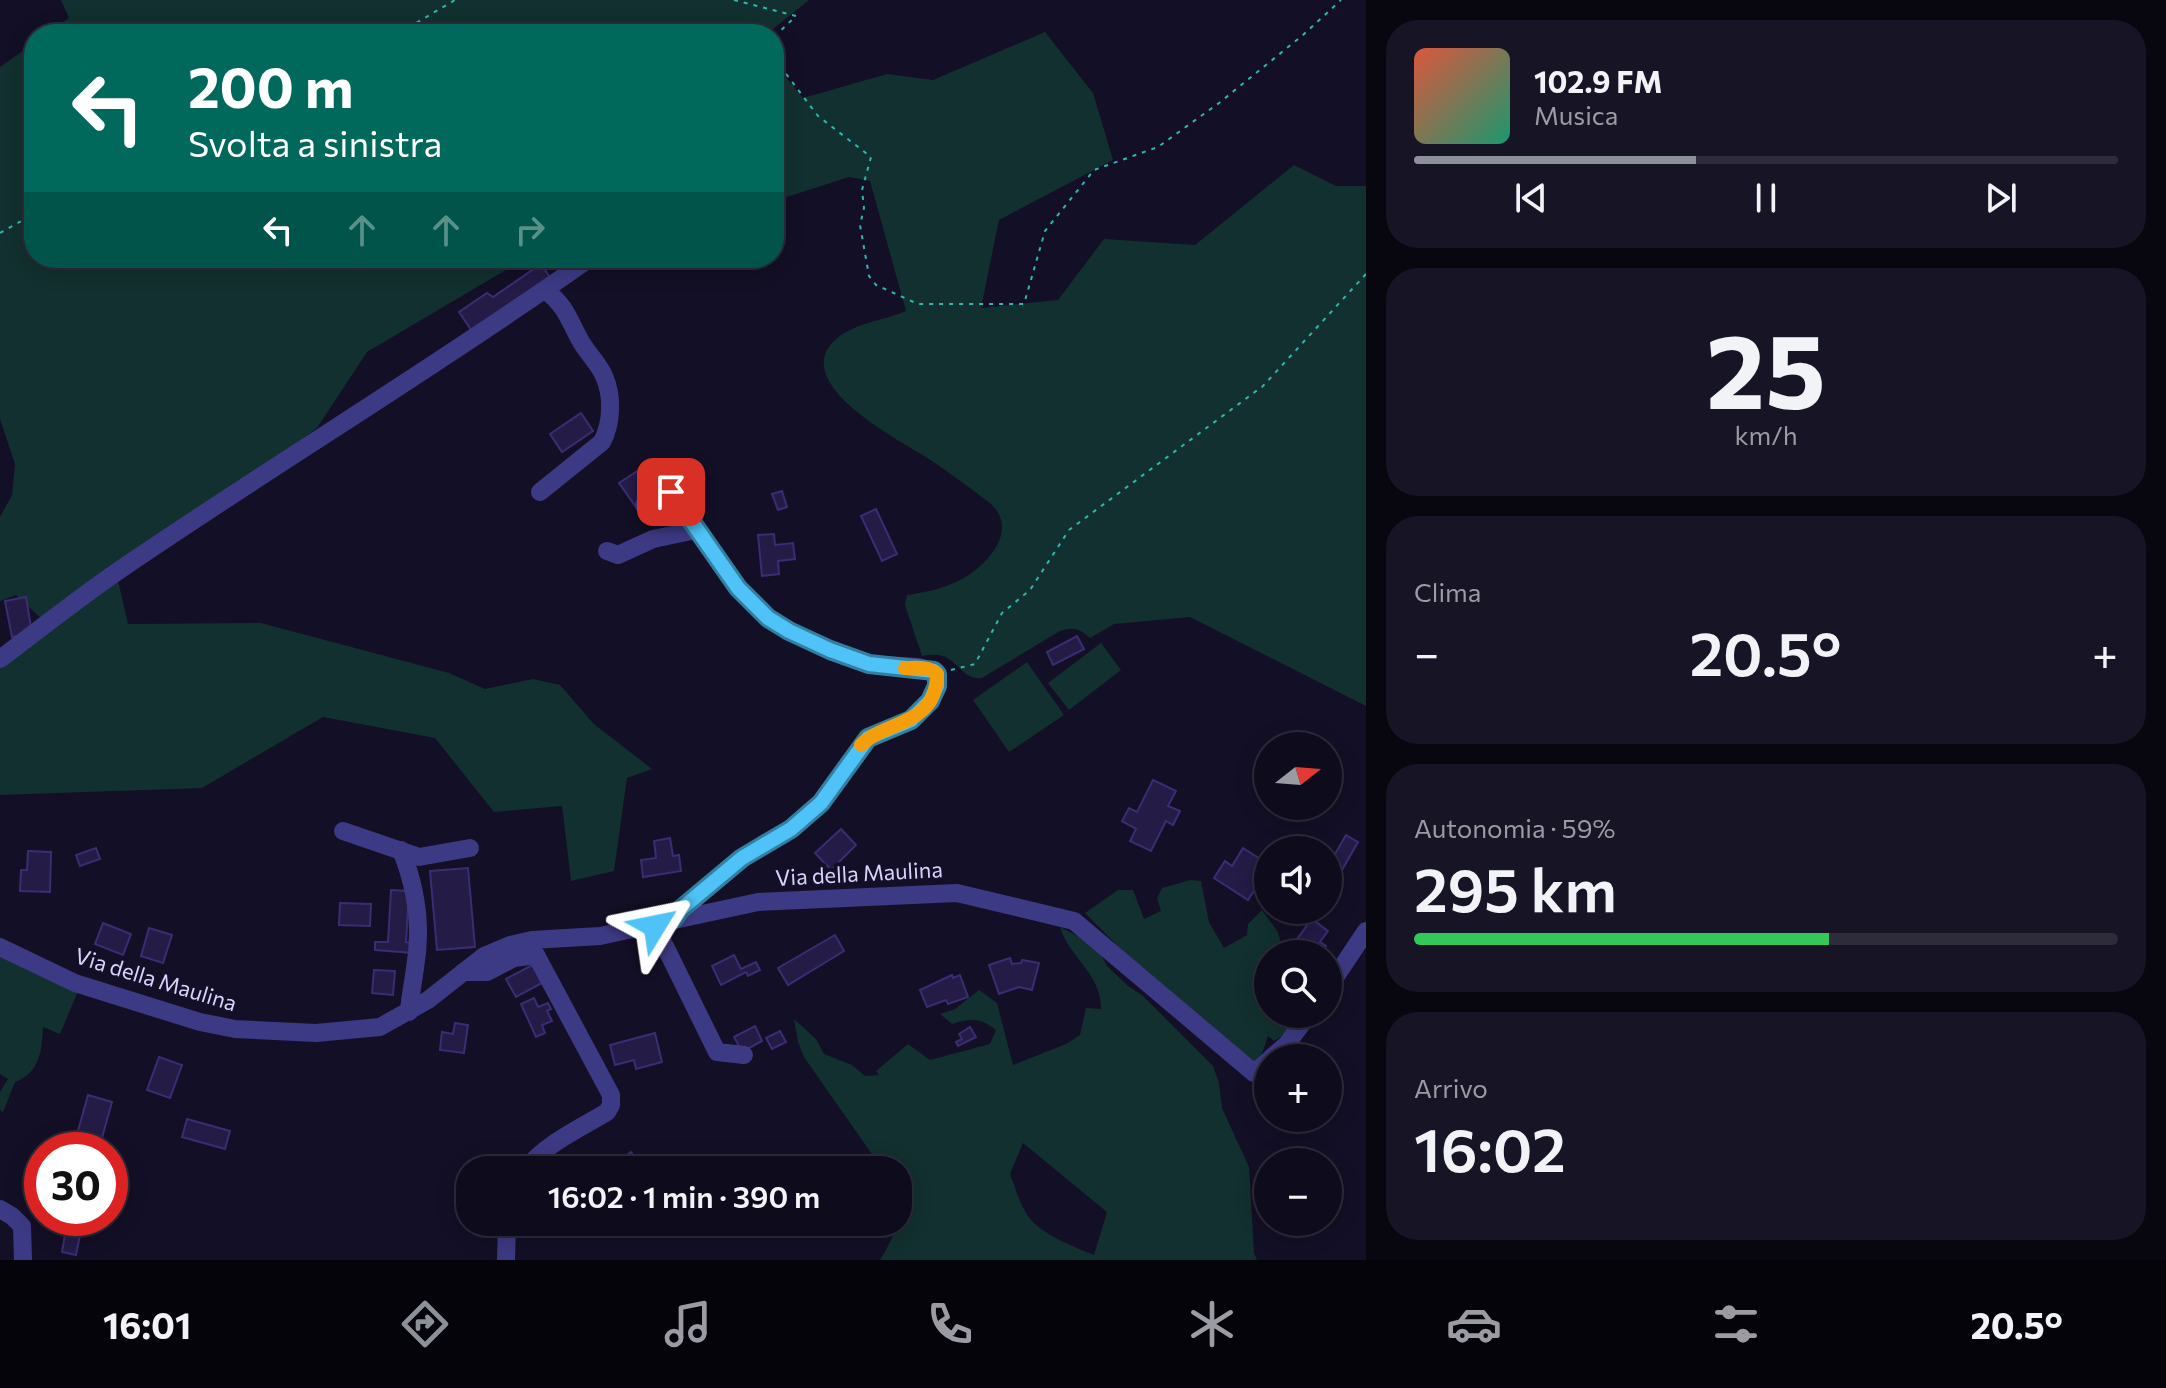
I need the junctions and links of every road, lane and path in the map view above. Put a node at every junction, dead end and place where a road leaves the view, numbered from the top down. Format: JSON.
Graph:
{"nodes":[{"id":1,"x":455,"y":0,"type":"edge"},
{"id":2,"x":734,"y":0,"type":"edge"},
{"id":3,"x":1341,"y":0,"type":"edge"},
{"id":4,"x":414,"y":24,"type":"edge"},
{"id":5,"x":784,"y":27,"type":"edge"},
{"id":6,"x":784,"y":71,"type":"edge"},
{"id":7,"x":24,"y":220,"type":"edge"},
{"id":8,"x":0,"y":233,"type":"edge"},
{"id":9,"x":576,"y":268,"type":"edge"},
{"id":10,"x":1366,"y":274,"type":"edge"},
{"id":11,"x":545,"y":290,"type":"junction"},
{"id":12,"x":540,"y":492,"type":"dead end"},
{"id":13,"x":644,"y":505,"type":"dead end"},
{"id":14,"x":696,"y":530,"type":"junction"},
{"id":15,"x":607,"y":551,"type":"dead end"},
{"id":16,"x":0,"y":659,"type":"edge"},
{"id":17,"x":937,"y":674,"type":"junction"},
{"id":18,"x":343,"y":831,"type":"dead end"},
{"id":19,"x":470,"y":848,"type":"dead end"},
{"id":20,"x":401,"y":850,"type":"junction"},
{"id":21,"x":674,"y":919,"type":"junction"},
{"id":22,"x":655,"y":926,"type":"junction"},
{"id":23,"x":1366,"y":931,"type":"edge"},
{"id":24,"x":0,"y":947,"type":"edge"},
{"id":25,"x":1342,"y":967,"type":"edge"},
{"id":26,"x":463,"y":972,"type":"junction"},
{"id":27,"x":409,"y":1012,"type":"junction"},
{"id":28,"x":744,"y":1055,"type":"dead end"},
{"id":29,"x":1254,"y":1073,"type":"edge"},
{"id":30,"x":538,"y":1156,"type":"edge"},
{"id":31,"x":0,"y":1209,"type":"edge"},
{"id":32,"x":507,"y":1236,"type":"edge"},
{"id":33,"x":23,"y":1260,"type":"edge"},
{"id":34,"x":506,"y":1260,"type":"edge"}],
"edges":[{"from":1,"to":4,"type":"path"},
{"from":2,"to":5,"type":"path"},
{"from":3,"to":6,"type":"path"},
{"from":7,"to":8,"type":"path"},
{"from":9,"to":11,"type":"street"},
{"from":10,"to":17,"type":"path"},
{"from":11,"to":12,"type":"street"},
{"from":11,"to":16,"type":"street"},
{"from":13,"to":14,"type":"street"},
{"from":14,"to":15,"type":"street"},
{"from":14,"to":17,"type":"street"},
{"from":17,"to":21,"type":"street"},
{"from":18,"to":20,"type":"street"},
{"from":19,"to":20,"type":"street"},
{"from":20,"to":27,"type":"street"},
{"from":21,"to":22,"type":"street","name":"Via della Maulina"},
{"from":21,"to":29,"type":"street","name":"Via della Maulina"},
{"from":22,"to":26,"type":"street","name":"Via della Maulina"},
{"from":22,"to":28,"type":"street"},
{"from":23,"to":25,"type":"street"},
{"from":24,"to":27,"type":"street","name":"Via della Maulina"},
{"from":26,"to":27,"type":"street","name":"Via della Maulina"},
{"from":26,"to":30,"type":"street"},
{"from":31,"to":33,"type":"street"},
{"from":32,"to":34,"type":"street"}]}
